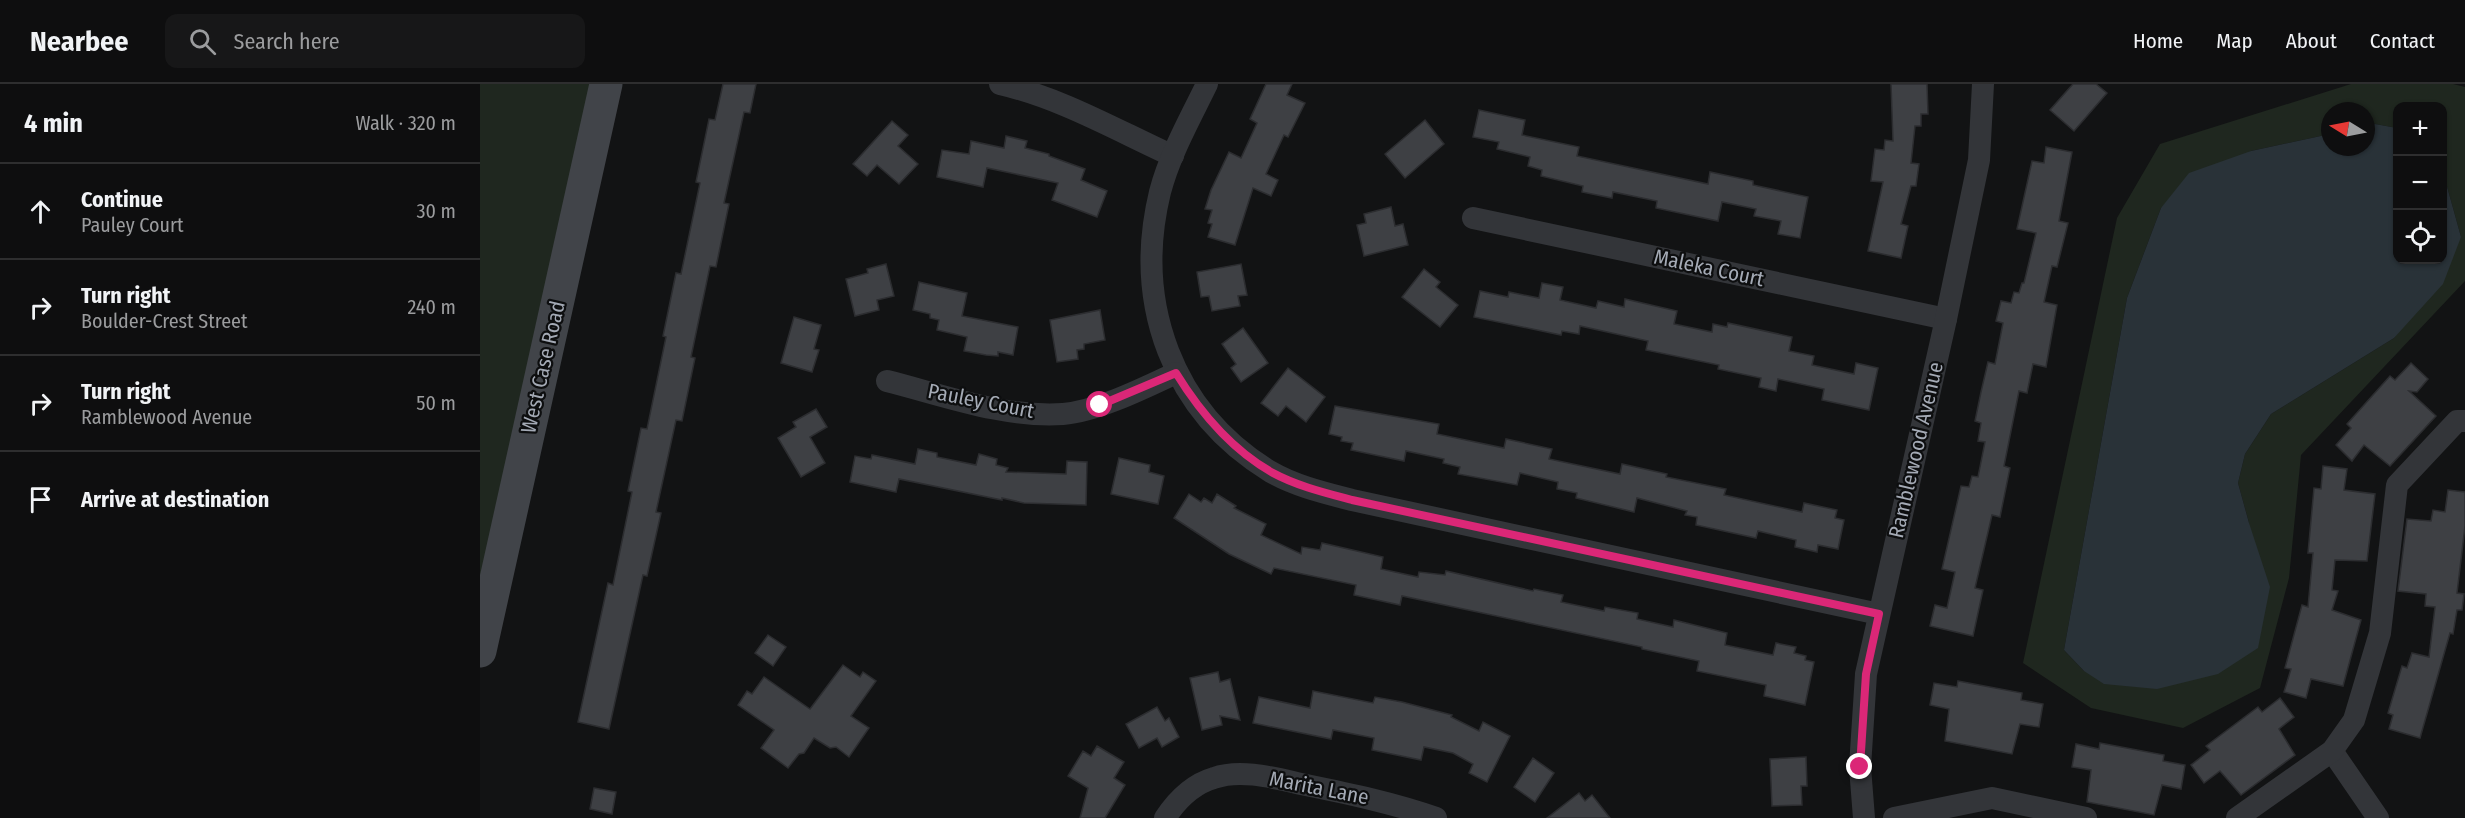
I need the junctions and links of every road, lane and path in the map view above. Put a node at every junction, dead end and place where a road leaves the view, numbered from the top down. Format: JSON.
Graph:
{"nodes":[{"id":1,"x":606,"y":84,"type":"edge"},
{"id":2,"x":1000,"y":84,"type":"edge"},
{"id":3,"x":1207,"y":84,"type":"edge"},
{"id":4,"x":1983,"y":84,"type":"edge"},
{"id":5,"x":1173,"y":156,"type":"junction"},
{"id":6,"x":1473,"y":218,"type":"dead end"},
{"id":7,"x":1946,"y":319,"type":"junction"},
{"id":8,"x":1176,"y":373,"type":"junction"},
{"id":9,"x":886,"y":381,"type":"dead end"},
{"id":10,"x":2465,"y":422,"type":"edge"},
{"id":11,"x":1879,"y":614,"type":"junction"},
{"id":12,"x":480,"y":651,"type":"edge"},
{"id":13,"x":2332,"y":751,"type":"junction"},
{"id":14,"x":1165,"y":818,"type":"edge"},
{"id":15,"x":1436,"y":818,"type":"edge"},
{"id":16,"x":1864,"y":818,"type":"edge"},
{"id":17,"x":1894,"y":818,"type":"edge"},
{"id":18,"x":2086,"y":818,"type":"edge"},
{"id":19,"x":2237,"y":818,"type":"edge"},
{"id":20,"x":2378,"y":818,"type":"edge"}],
"edges":[{"from":1,"to":12,"type":"main road","name":"West Case Road"},
{"from":2,"to":5,"type":"street"},
{"from":3,"to":5,"type":"street"},
{"from":4,"to":7,"type":"street","name":"Ramblewood Avenue"},
{"from":5,"to":8,"type":"street"},
{"from":6,"to":7,"type":"street","name":"Maleka Court"},
{"from":7,"to":11,"type":"street","name":"Ramblewood Avenue"},
{"from":8,"to":9,"type":"street","name":"Pauley Court"},
{"from":8,"to":11,"type":"street"},
{"from":10,"to":13,"type":"street"},
{"from":11,"to":16,"type":"street","name":"Ramblewood Avenue"},
{"from":13,"to":19,"type":"street"},
{"from":13,"to":20,"type":"street"},
{"from":14,"to":15,"type":"street","name":"Marita Lane"},
{"from":17,"to":18,"type":"street"}]}
